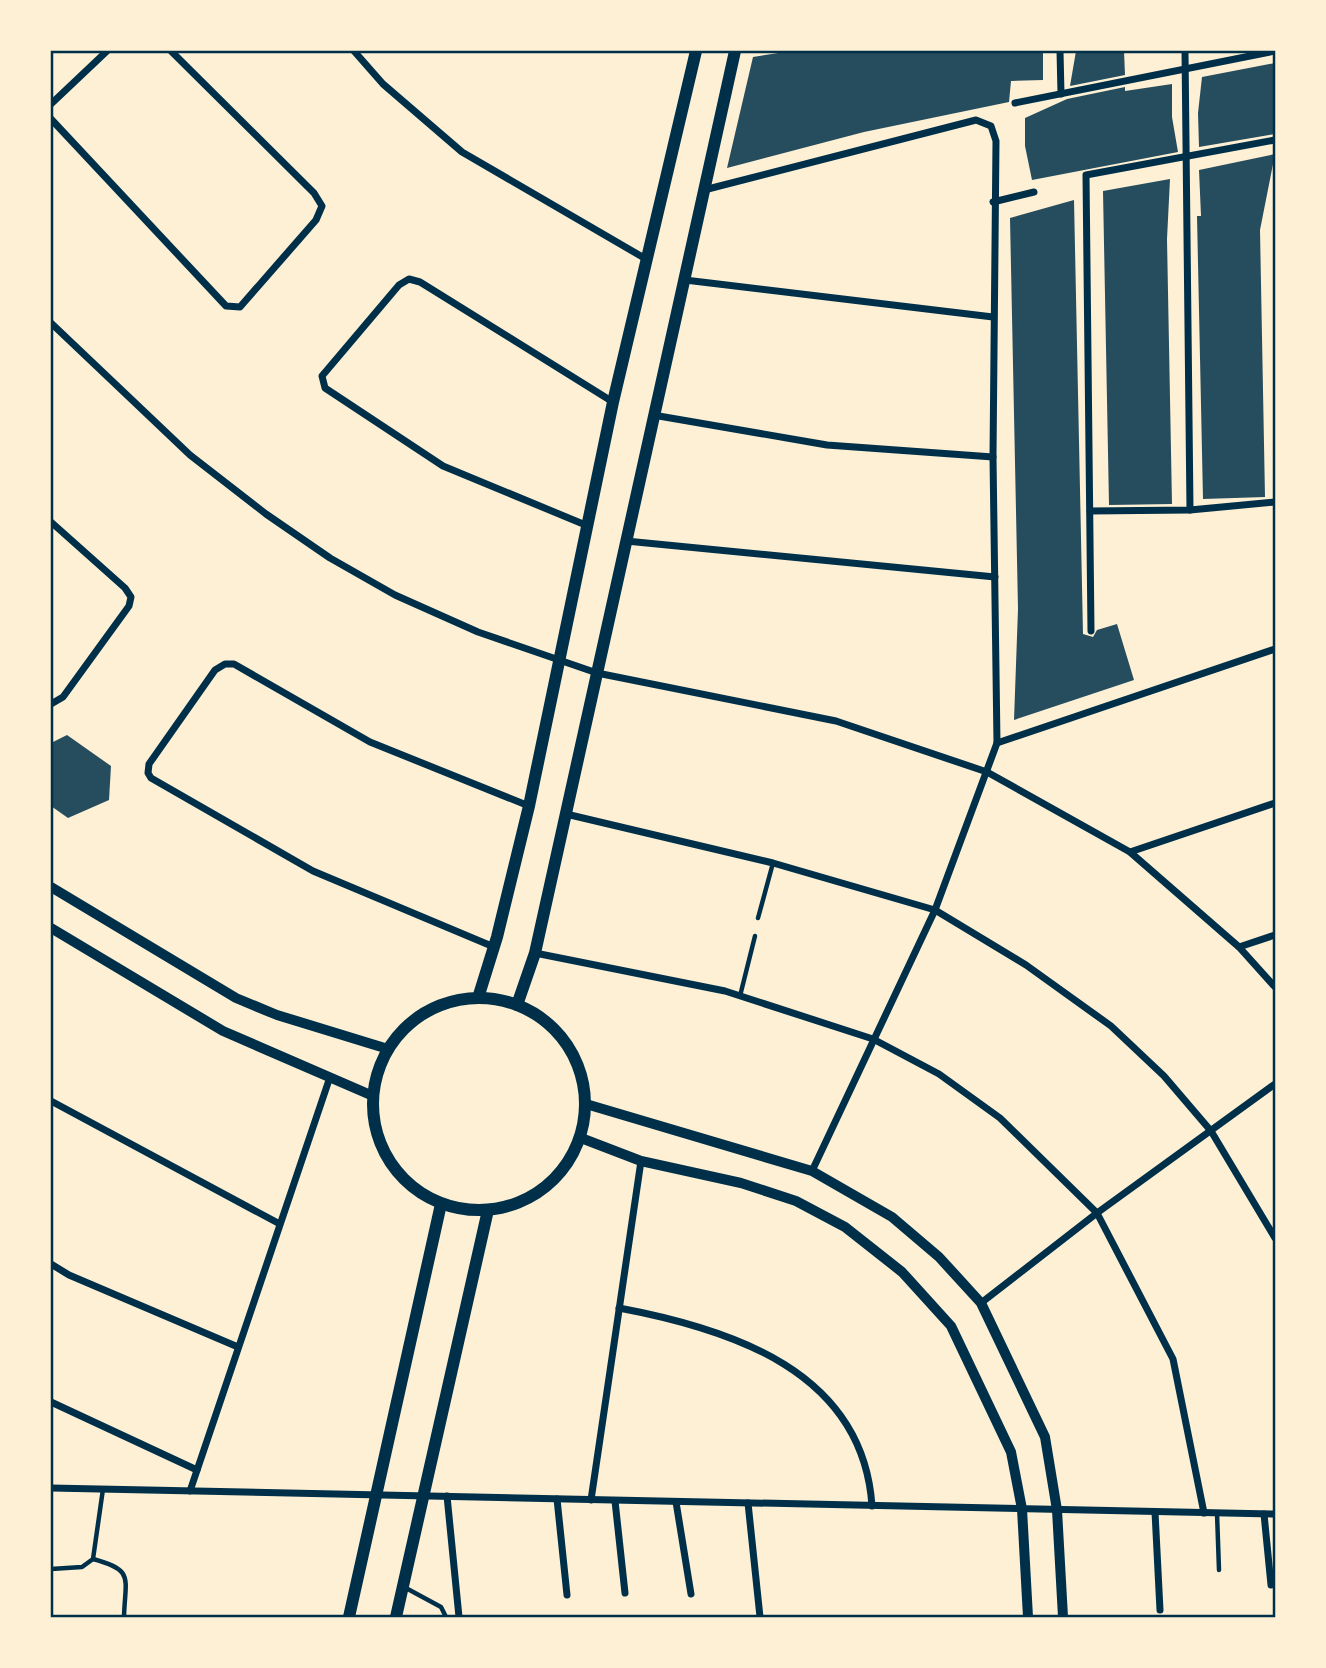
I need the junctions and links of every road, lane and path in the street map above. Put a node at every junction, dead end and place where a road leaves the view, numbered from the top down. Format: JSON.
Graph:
{"nodes":[{"id":1,"x":107,"y":51,"type":"edge"},
{"id":2,"x":171,"y":51,"type":"edge"},
{"id":3,"x":354,"y":51,"type":"edge"},
{"id":4,"x":696,"y":51,"type":"edge"},
{"id":5,"x":735,"y":51,"type":"edge"},
{"id":6,"x":1060,"y":51,"type":"edge"},
{"id":7,"x":1185,"y":51,"type":"edge"},
{"id":8,"x":1275,"y":51,"type":"edge"},
{"id":9,"x":1185,"y":69,"type":"junction"},
{"id":10,"x":1060,"y":94,"type":"junction"},
{"id":11,"x":1014,"y":103,"type":"dead end"},
{"id":12,"x":51,"y":104,"type":"edge"},
{"id":13,"x":51,"y":118,"type":"edge"},
{"id":14,"x":1275,"y":140,"type":"edge"},
{"id":15,"x":1186,"y":157,"type":"junction"},
{"id":16,"x":703,"y":190,"type":"junction"},
{"id":17,"x":1034,"y":192,"type":"dead end"},
{"id":18,"x":993,"y":202,"type":"junction"},
{"id":19,"x":646,"y":259,"type":"junction"},
{"id":20,"x":685,"y":279,"type":"junction"},
{"id":21,"x":993,"y":317,"type":"junction"},
{"id":22,"x":51,"y":324,"type":"edge"},
{"id":23,"x":613,"y":402,"type":"junction"},
{"id":24,"x":653,"y":415,"type":"junction"},
{"id":25,"x":993,"y":457,"type":"junction"},
{"id":26,"x":1275,"y":502,"type":"edge"},
{"id":27,"x":1190,"y":510,"type":"junction"},
{"id":28,"x":1090,"y":511,"type":"junction"},
{"id":29,"x":51,"y":522,"type":"edge"},
{"id":30,"x":589,"y":526,"type":"junction"},
{"id":31,"x":626,"y":541,"type":"junction"},
{"id":32,"x":995,"y":577,"type":"junction"},
{"id":33,"x":1091,"y":631,"type":"dead end"},
{"id":34,"x":1275,"y":649,"type":"edge"},
{"id":35,"x":559,"y":660,"type":"junction"},
{"id":36,"x":597,"y":673,"type":"junction"},
{"id":37,"x":51,"y":704,"type":"edge"},
{"id":38,"x":997,"y":743,"type":"junction"},
{"id":39,"x":987,"y":772,"type":"junction"},
{"id":40,"x":1275,"y":803,"type":"edge"},
{"id":41,"x":529,"y":806,"type":"junction"},
{"id":42,"x":566,"y":814,"type":"junction"},
{"id":43,"x":1130,"y":852,"type":"junction"},
{"id":44,"x":773,"y":863,"type":"junction"},
{"id":45,"x":51,"y":888,"type":"edge"},
{"id":46,"x":935,"y":910,"type":"junction"},
{"id":47,"x":758,"y":918,"type":"dead end"},
{"id":48,"x":51,"y":928,"type":"edge"},
{"id":49,"x":1275,"y":934,"type":"edge"},
{"id":50,"x":755,"y":936,"type":"dead end"},
{"id":51,"x":494,"y":947,"type":"junction"},
{"id":52,"x":1239,"y":947,"type":"junction"},
{"id":53,"x":534,"y":953,"type":"junction"},
{"id":54,"x":1275,"y":987,"type":"edge"},
{"id":55,"x":740,"y":996,"type":"junction"},
{"id":56,"x":478,"y":998,"type":"junction"},
{"id":57,"x":517,"y":1005,"type":"junction"},
{"id":58,"x":873,"y":1039,"type":"junction"},
{"id":59,"x":388,"y":1049,"type":"junction"},
{"id":60,"x":330,"y":1076,"type":"junction"},
{"id":61,"x":1275,"y":1084,"type":"edge"},
{"id":62,"x":373,"y":1096,"type":"junction"},
{"id":63,"x":51,"y":1101,"type":"edge"},
{"id":64,"x":586,"y":1104,"type":"junction"},
{"id":65,"x":1211,"y":1131,"type":"junction"},
{"id":66,"x":581,"y":1138,"type":"junction"},
{"id":67,"x":641,"y":1161,"type":"junction"},
{"id":68,"x":812,"y":1171,"type":"junction"},
{"id":69,"x":441,"y":1204,"type":"junction"},
{"id":70,"x":488,"y":1210,"type":"junction"},
{"id":71,"x":1097,"y":1213,"type":"junction"},
{"id":72,"x":278,"y":1223,"type":"junction"},
{"id":73,"x":1275,"y":1238,"type":"edge"},
{"id":74,"x":51,"y":1264,"type":"edge"},
{"id":75,"x":981,"y":1303,"type":"junction"},
{"id":76,"x":619,"y":1308,"type":"junction"},
{"id":77,"x":238,"y":1347,"type":"junction"},
{"id":78,"x":51,"y":1402,"type":"edge"},
{"id":79,"x":197,"y":1470,"type":"junction"},
{"id":80,"x":51,"y":1488,"type":"edge"},
{"id":81,"x":103,"y":1489,"type":"junction"},
{"id":82,"x":190,"y":1491,"type":"junction"},
{"id":83,"x":375,"y":1495,"type":"junction"},
{"id":84,"x":422,"y":1496,"type":"junction"},
{"id":85,"x":447,"y":1496,"type":"junction"},
{"id":86,"x":557,"y":1499,"type":"junction"},
{"id":87,"x":591,"y":1500,"type":"junction"},
{"id":88,"x":614,"y":1501,"type":"junction"},
{"id":89,"x":676,"y":1502,"type":"junction"},
{"id":90,"x":748,"y":1503,"type":"junction"},
{"id":91,"x":873,"y":1506,"type":"junction"},
{"id":92,"x":1022,"y":1509,"type":"junction"},
{"id":93,"x":1057,"y":1510,"type":"junction"},
{"id":94,"x":1155,"y":1512,"type":"junction"},
{"id":95,"x":1204,"y":1513,"type":"junction"},
{"id":96,"x":1217,"y":1513,"type":"junction"},
{"id":97,"x":1264,"y":1514,"type":"junction"},
{"id":98,"x":1275,"y":1514,"type":"edge"},
{"id":99,"x":93,"y":1559,"type":"junction"},
{"id":100,"x":51,"y":1569,"type":"edge"},
{"id":101,"x":1220,"y":1570,"type":"dead end"},
{"id":102,"x":1271,"y":1585,"type":"dead end"},
{"id":103,"x":403,"y":1586,"type":"junction"},
{"id":104,"x":625,"y":1593,"type":"dead end"},
{"id":105,"x":691,"y":1594,"type":"dead end"},
{"id":106,"x":567,"y":1595,"type":"dead end"},
{"id":107,"x":1160,"y":1610,"type":"dead end"},
{"id":108,"x":124,"y":1617,"type":"edge"},
{"id":109,"x":349,"y":1617,"type":"edge"},
{"id":110,"x":396,"y":1617,"type":"edge"},
{"id":111,"x":446,"y":1617,"type":"edge"},
{"id":112,"x":459,"y":1617,"type":"edge"},
{"id":113,"x":760,"y":1617,"type":"edge"},
{"id":114,"x":1028,"y":1617,"type":"edge"},
{"id":115,"x":1063,"y":1617,"type":"edge"}],
"edges":[{"from":1,"to":12,"type":"street"},
{"from":2,"to":13,"type":"street"},
{"from":3,"to":19,"type":"street"},
{"from":4,"to":19,"type":"main road"},
{"from":5,"to":16,"type":"main road"},
{"from":6,"to":10,"type":"street"},
{"from":7,"to":9,"type":"street"},
{"from":8,"to":9,"type":"street"},
{"from":9,"to":10,"type":"street"},
{"from":9,"to":15,"type":"street"},
{"from":10,"to":11,"type":"street"},
{"from":14,"to":15,"type":"street"},
{"from":15,"to":27,"type":"street"},
{"from":15,"to":28,"type":"street"},
{"from":16,"to":18,"type":"street"},
{"from":16,"to":20,"type":"main road"},
{"from":17,"to":18,"type":"street"},
{"from":18,"to":21,"type":"street"},
{"from":19,"to":23,"type":"main road"},
{"from":20,"to":21,"type":"street"},
{"from":20,"to":24,"type":"main road"},
{"from":21,"to":25,"type":"street"},
{"from":22,"to":35,"type":"street"},
{"from":23,"to":30,"type":"main road"},
{"from":23,"to":30,"type":"street"},
{"from":24,"to":25,"type":"street"},
{"from":24,"to":31,"type":"main road"},
{"from":25,"to":32,"type":"street"},
{"from":26,"to":27,"type":"street"},
{"from":27,"to":28,"type":"street"},
{"from":28,"to":33,"type":"street"},
{"from":29,"to":37,"type":"street"},
{"from":30,"to":35,"type":"main road"},
{"from":31,"to":32,"type":"street"},
{"from":31,"to":36,"type":"main road"},
{"from":32,"to":38,"type":"street"},
{"from":34,"to":38,"type":"street"},
{"from":35,"to":36,"type":"street"},
{"from":35,"to":41,"type":"main road"},
{"from":36,"to":39,"type":"street"},
{"from":36,"to":42,"type":"main road"},
{"from":38,"to":39,"type":"street"},
{"from":39,"to":43,"type":"street"},
{"from":39,"to":46,"type":"street"},
{"from":40,"to":43,"type":"street"},
{"from":41,"to":51,"type":"main road"},
{"from":41,"to":51,"type":"street"},
{"from":42,"to":44,"type":"street"},
{"from":42,"to":53,"type":"main road"},
{"from":43,"to":52,"type":"street"},
{"from":44,"to":46,"type":"street"},
{"from":44,"to":47,"type":"lane"},
{"from":45,"to":59,"type":"street"},
{"from":46,"to":58,"type":"street"},
{"from":46,"to":65,"type":"street"},
{"from":48,"to":60,"type":"street"},
{"from":49,"to":52,"type":"street"},
{"from":50,"to":55,"type":"lane"},
{"from":51,"to":56,"type":"main road"},
{"from":52,"to":54,"type":"street"},
{"from":53,"to":55,"type":"street"},
{"from":53,"to":57,"type":"main road"},
{"from":55,"to":58,"type":"street"},
{"from":56,"to":57,"type":"main road"},
{"from":56,"to":59,"type":"main road"},
{"from":57,"to":64,"type":"main road"},
{"from":58,"to":68,"type":"street"},
{"from":58,"to":71,"type":"street"},
{"from":59,"to":62,"type":"main road"},
{"from":60,"to":62,"type":"street"},
{"from":60,"to":72,"type":"street"},
{"from":61,"to":65,"type":"street"},
{"from":62,"to":69,"type":"main road"},
{"from":63,"to":72,"type":"street"},
{"from":64,"to":66,"type":"main road"},
{"from":64,"to":68,"type":"street"},
{"from":65,"to":71,"type":"street"},
{"from":65,"to":73,"type":"street"},
{"from":66,"to":67,"type":"street"},
{"from":66,"to":70,"type":"main road"},
{"from":67,"to":76,"type":"street"},
{"from":67,"to":92,"type":"street"},
{"from":68,"to":75,"type":"street"},
{"from":69,"to":70,"type":"main road"},
{"from":69,"to":83,"type":"main road"},
{"from":70,"to":84,"type":"main road"},
{"from":71,"to":75,"type":"street"},
{"from":71,"to":95,"type":"street"},
{"from":72,"to":77,"type":"street"},
{"from":74,"to":77,"type":"street"},
{"from":75,"to":93,"type":"street"},
{"from":76,"to":87,"type":"street"},
{"from":76,"to":91,"type":"street"},
{"from":77,"to":79,"type":"street"},
{"from":78,"to":79,"type":"street"},
{"from":79,"to":82,"type":"street"},
{"from":80,"to":81,"type":"street"},
{"from":81,"to":82,"type":"street"},
{"from":81,"to":99,"type":"lane"},
{"from":82,"to":83,"type":"street"},
{"from":83,"to":84,"type":"street"},
{"from":83,"to":109,"type":"main road"},
{"from":84,"to":85,"type":"street"},
{"from":84,"to":103,"type":"main road"},
{"from":85,"to":86,"type":"street"},
{"from":85,"to":112,"type":"street"},
{"from":86,"to":87,"type":"street"},
{"from":86,"to":106,"type":"street"},
{"from":87,"to":88,"type":"street"},
{"from":88,"to":89,"type":"street"},
{"from":88,"to":104,"type":"street"},
{"from":89,"to":90,"type":"street"},
{"from":89,"to":105,"type":"street"},
{"from":90,"to":91,"type":"street"},
{"from":90,"to":113,"type":"street"},
{"from":91,"to":92,"type":"street"},
{"from":92,"to":93,"type":"street"},
{"from":92,"to":114,"type":"street"},
{"from":93,"to":94,"type":"street"},
{"from":93,"to":115,"type":"street"},
{"from":94,"to":95,"type":"street"},
{"from":94,"to":107,"type":"street"},
{"from":95,"to":96,"type":"street"},
{"from":96,"to":97,"type":"street"},
{"from":96,"to":101,"type":"lane"},
{"from":97,"to":98,"type":"street"},
{"from":97,"to":102,"type":"street"},
{"from":99,"to":100,"type":"lane"},
{"from":99,"to":108,"type":"lane"},
{"from":103,"to":110,"type":"main road"},
{"from":103,"to":111,"type":"lane"}]}
